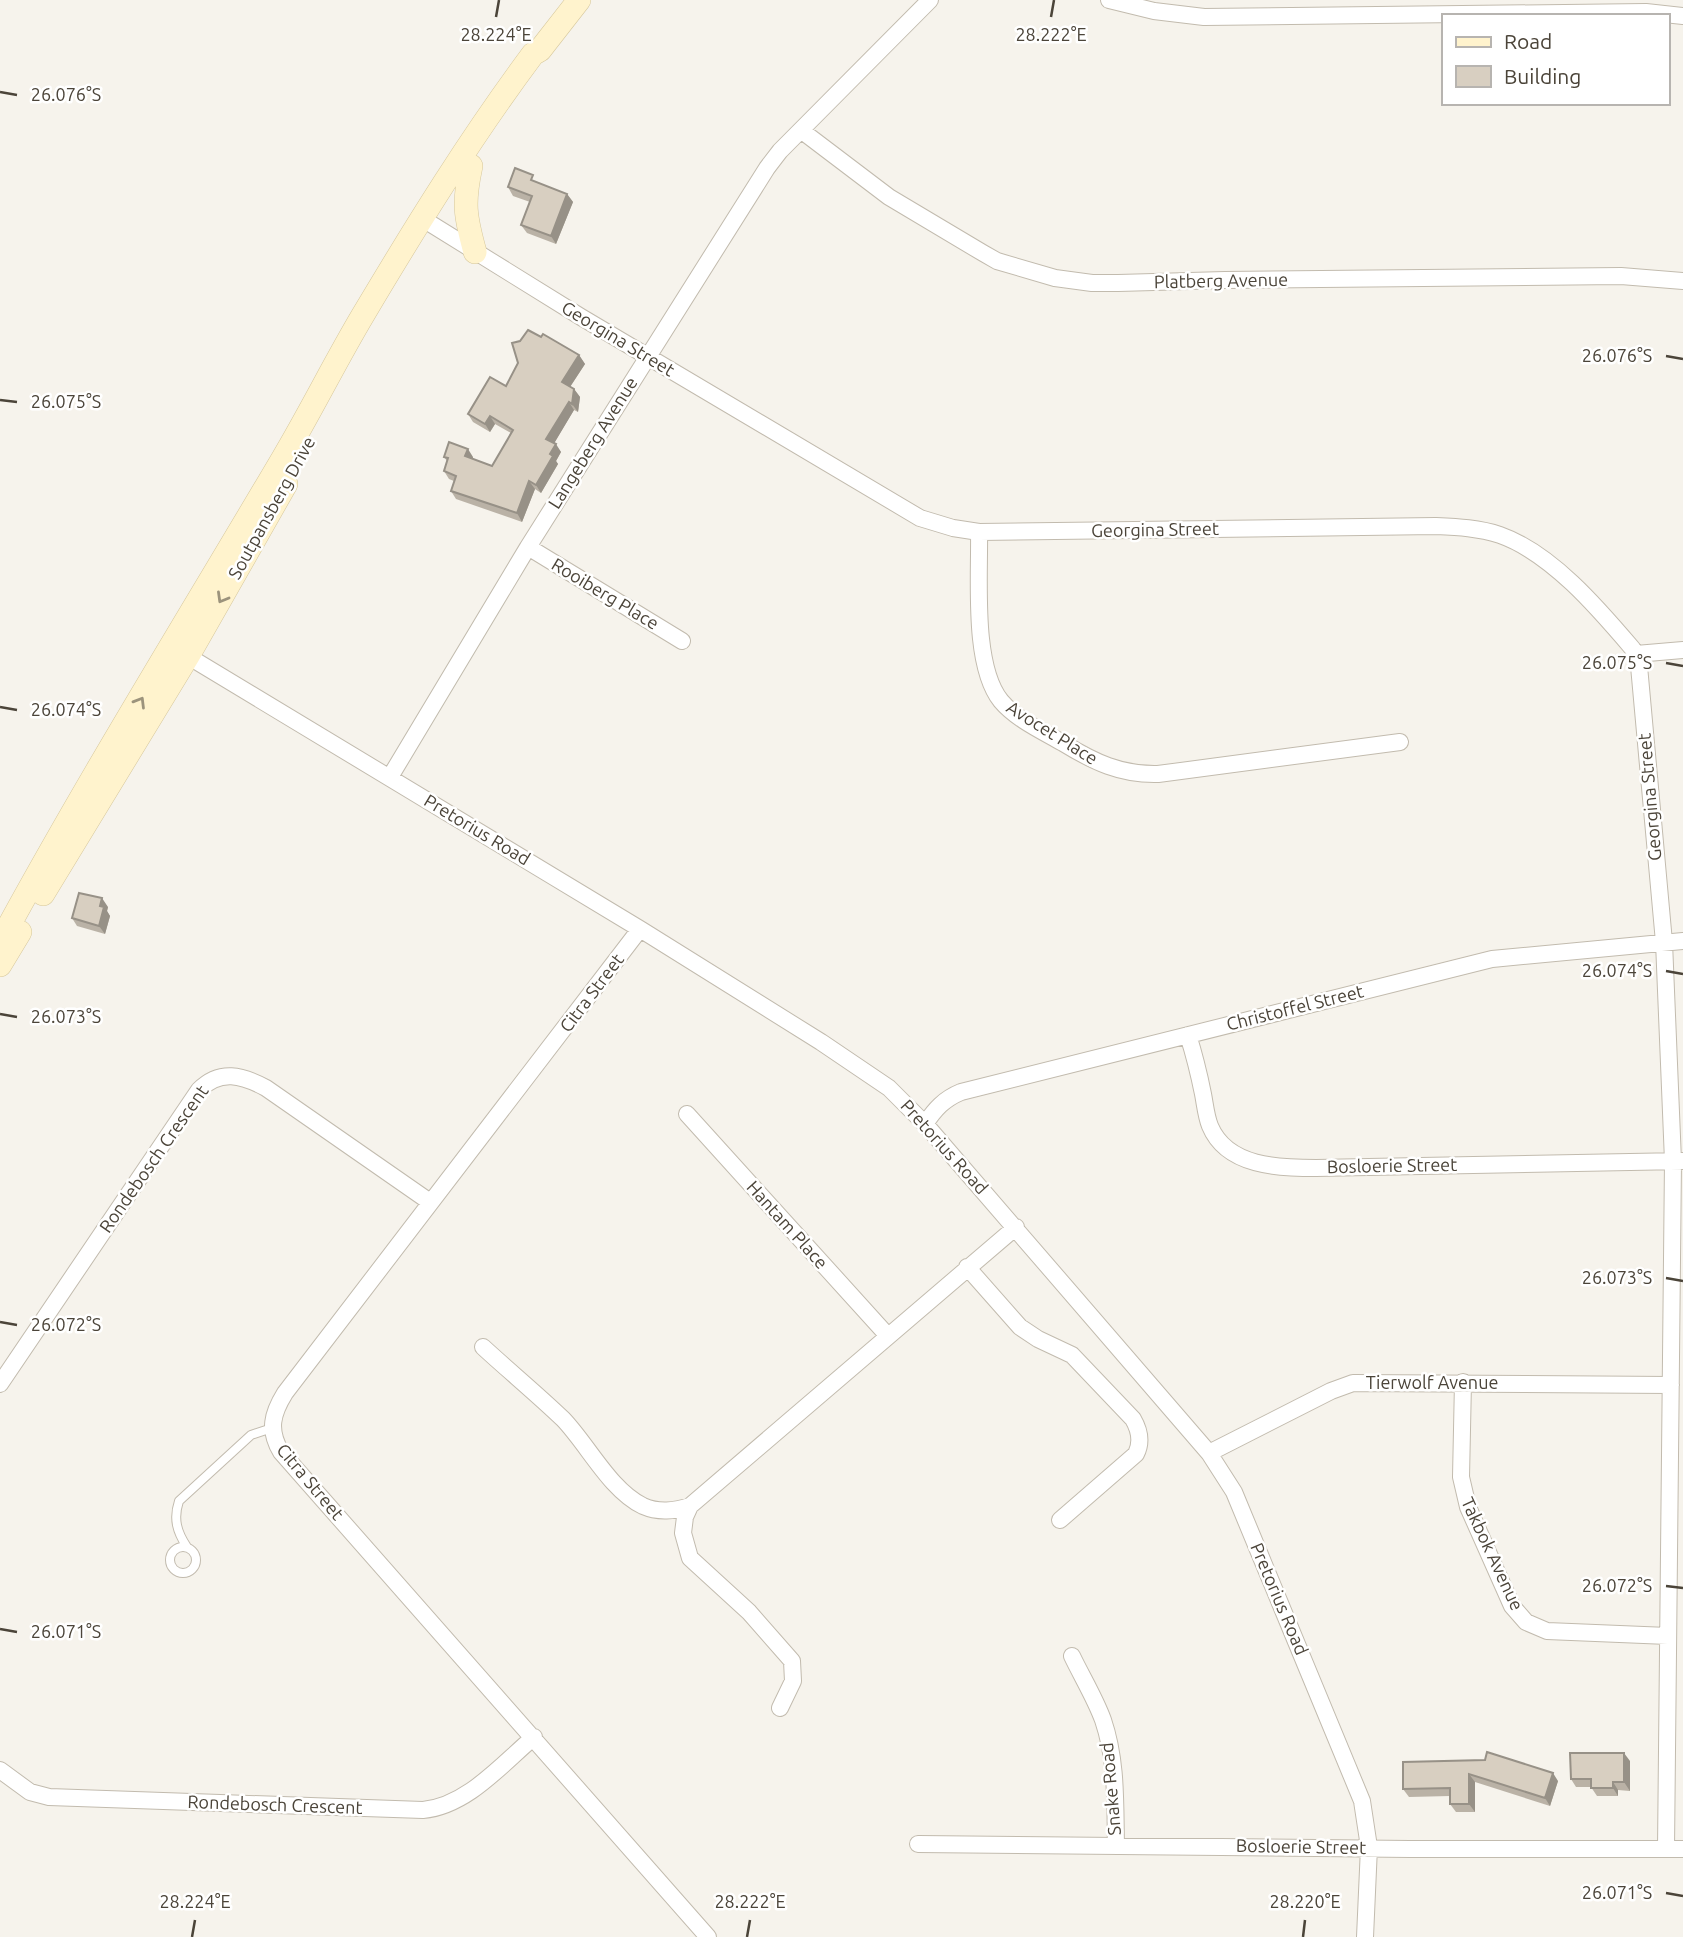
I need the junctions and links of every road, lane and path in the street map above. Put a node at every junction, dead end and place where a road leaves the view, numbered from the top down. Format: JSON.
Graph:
{"nodes":[{"id":1,"x":579,"y":0,"type":"edge"},
{"id":2,"x":930,"y":0,"type":"edge"},
{"id":3,"x":1109,"y":0,"type":"edge"},
{"id":4,"x":1442,"y":14,"type":"edge"},
{"id":5,"x":1469,"y":14,"type":"edge"},
{"id":6,"x":1664,"y":14,"type":"edge"},
{"id":7,"x":540,"y":50,"type":"junction"},
{"id":8,"x":802,"y":131,"type":"junction"},
{"id":9,"x":471,"y":166,"type":"junction"},
{"id":10,"x":429,"y":222,"type":"junction"},
{"id":11,"x":475,"y":252,"type":"junction"},
{"id":12,"x":1683,"y":281,"type":"edge"},
{"id":13,"x":647,"y":357,"type":"junction"},
{"id":14,"x":979,"y":532,"type":"junction"},
{"id":15,"x":528,"y":547,"type":"junction"},
{"id":16,"x":682,"y":641,"type":"dead end"},
{"id":17,"x":1683,"y":650,"type":"edge"},
{"id":18,"x":180,"y":652,"type":"junction"},
{"id":19,"x":1636,"y":654,"type":"junction"},
{"id":20,"x":1400,"y":742,"type":"dead end"},
{"id":21,"x":390,"y":777,"type":"junction"},
{"id":22,"x":66,"y":839,"type":"junction"},
{"id":23,"x":640,"y":929,"type":"junction"},
{"id":24,"x":1683,"y":941,"type":"edge"},
{"id":25,"x":0,"y":942,"type":"edge"},
{"id":26,"x":1664,"y":942,"type":"junction"},
{"id":27,"x":0,"y":965,"type":"edge"},
{"id":28,"x":1188,"y":1035,"type":"junction"},
{"id":29,"x":687,"y":1114,"type":"dead end"},
{"id":30,"x":925,"y":1124,"type":"junction"},
{"id":31,"x":1678,"y":1161,"type":"edge"},
{"id":32,"x":430,"y":1202,"type":"junction"},
{"id":33,"x":1016,"y":1227,"type":"junction"},
{"id":34,"x":967,"y":1267,"type":"junction"},
{"id":35,"x":888,"y":1336,"type":"junction"},
{"id":36,"x":483,"y":1347,"type":"dead end"},
{"id":37,"x":1463,"y":1382,"type":"junction"},
{"id":38,"x":0,"y":1384,"type":"edge"},
{"id":39,"x":1671,"y":1385,"type":"junction"},
{"id":40,"x":272,"y":1429,"type":"junction"},
{"id":41,"x":1209,"y":1453,"type":"junction"},
{"id":42,"x":690,"y":1506,"type":"junction"},
{"id":43,"x":1060,"y":1520,"type":"dead end"},
{"id":44,"x":187,"y":1547,"type":"dead end"},
{"id":45,"x":1668,"y":1636,"type":"junction"},
{"id":46,"x":1072,"y":1656,"type":"dead end"},
{"id":47,"x":780,"y":1709,"type":"dead end"},
{"id":48,"x":534,"y":1737,"type":"junction"},
{"id":49,"x":0,"y":1770,"type":"edge"},
{"id":50,"x":918,"y":1844,"type":"dead end"},
{"id":51,"x":1116,"y":1845,"type":"junction"},
{"id":52,"x":1368,"y":1847,"type":"junction"},
{"id":53,"x":1666,"y":1849,"type":"junction"},
{"id":54,"x":1683,"y":1849,"type":"edge"},
{"id":55,"x":708,"y":1937,"type":"edge"},
{"id":56,"x":1365,"y":1937,"type":"edge"}],
"edges":[{"from":1,"to":7,"type":"street","name":"Soutpansberg Drive"},
{"from":2,"to":8,"type":"street","name":"Langeberg Avenue"},
{"from":3,"to":4,"type":"street"},
{"from":5,"to":6,"type":"street"},
{"from":7,"to":9,"type":"street","name":"Soutpansberg Drive"},
{"from":7,"to":10,"type":"street","name":"Soutpansberg Drive"},
{"from":8,"to":12,"type":"street","name":"Platberg Avenue"},
{"from":8,"to":13,"type":"street","name":"Langeberg Avenue"},
{"from":9,"to":10,"type":"street","name":"Soutpansberg Drive"},
{"from":9,"to":11,"type":"street"},
{"from":10,"to":11,"type":"street","name":"Georgina Street"},
{"from":10,"to":18,"type":"street","name":"Soutpansberg Drive"},
{"from":11,"to":13,"type":"street","name":"Georgina Street"},
{"from":13,"to":14,"type":"street","name":"Georgina Street"},
{"from":13,"to":15,"type":"street","name":"Langeberg Avenue"},
{"from":14,"to":19,"type":"street","name":"Georgina Street"},
{"from":14,"to":20,"type":"street","name":"Avocet Place"},
{"from":15,"to":16,"type":"street","name":"Rooiberg Place"},
{"from":15,"to":21,"type":"street","name":"Langeberg Avenue"},
{"from":17,"to":19,"type":"street"},
{"from":18,"to":21,"type":"street","name":"Pretorius Road"},
{"from":18,"to":22,"type":"street","name":"Soutpansberg Drive"},
{"from":19,"to":26,"type":"street","name":"Georgina Street"},
{"from":21,"to":23,"type":"street","name":"Pretorius Road"},
{"from":22,"to":25,"type":"street","name":"Soutpansberg Drive"},
{"from":22,"to":27,"type":"street","name":"Soutpansberg Drive"},
{"from":23,"to":30,"type":"street","name":"Pretorius Road"},
{"from":23,"to":32,"type":"street","name":"Citra Street"},
{"from":24,"to":26,"type":"street","name":"Christoffel Street"},
{"from":26,"to":28,"type":"street","name":"Christoffel Street"},
{"from":26,"to":31,"type":"street","name":"Georgina Street"},
{"from":28,"to":30,"type":"street","name":"Christoffel Street"},
{"from":28,"to":31,"type":"street","name":"Bosloerie Street"},
{"from":29,"to":35,"type":"street","name":"Hantam Place"},
{"from":30,"to":33,"type":"street","name":"Pretorius Road"},
{"from":31,"to":39,"type":"street","name":"Georgina Street"},
{"from":32,"to":38,"type":"street","name":"Rondebosch Crescent"},
{"from":32,"to":40,"type":"street","name":"Citra Street"},
{"from":33,"to":34,"type":"street"},
{"from":33,"to":41,"type":"street","name":"Pretorius Road"},
{"from":34,"to":35,"type":"street"},
{"from":34,"to":43,"type":"street"},
{"from":35,"to":42,"type":"street"},
{"from":36,"to":42,"type":"street"},
{"from":37,"to":39,"type":"street","name":"Tierwolf Avenue"},
{"from":37,"to":41,"type":"street","name":"Tierwolf Avenue"},
{"from":37,"to":45,"type":"street","name":"Takbok Avenue"},
{"from":39,"to":45,"type":"street","name":"Georgina Street"},
{"from":40,"to":44,"type":"lane"},
{"from":40,"to":48,"type":"street","name":"Citra Street"},
{"from":41,"to":52,"type":"street","name":"Pretorius Road"},
{"from":42,"to":47,"type":"street"},
{"from":45,"to":53,"type":"street","name":"Georgina Street"},
{"from":46,"to":51,"type":"street","name":"Snake Road"},
{"from":48,"to":49,"type":"street","name":"Rondebosch Crescent"},
{"from":48,"to":55,"type":"street","name":"Citra Street"},
{"from":50,"to":51,"type":"street","name":"Bosloerie Street"},
{"from":51,"to":52,"type":"street","name":"Bosloerie Street"},
{"from":52,"to":53,"type":"street","name":"Bosloerie Street"},
{"from":52,"to":56,"type":"street","name":"Pretorius Road"},
{"from":53,"to":54,"type":"street","name":"Bosloerie Street"}]}
